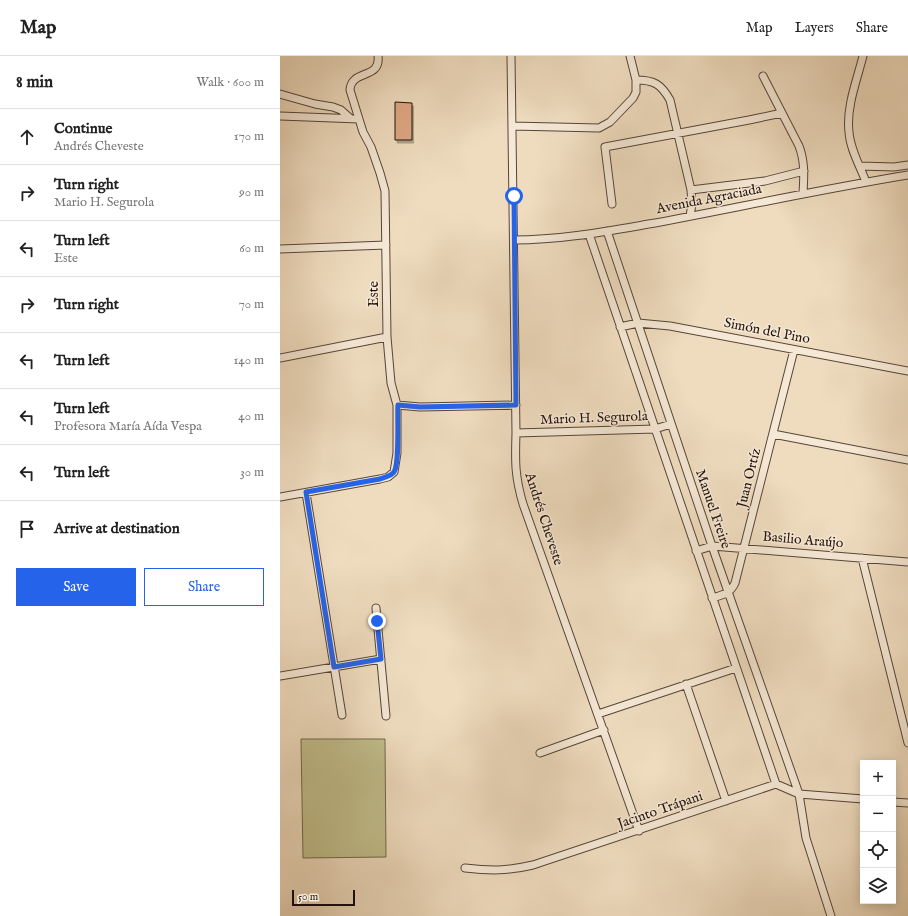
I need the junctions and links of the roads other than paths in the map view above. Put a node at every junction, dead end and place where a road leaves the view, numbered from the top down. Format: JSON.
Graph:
{"nodes":[{"id":1,"x":378,"y":56,"type":"edge"},
{"id":2,"x":511,"y":56,"type":"edge"},
{"id":3,"x":630,"y":56,"type":"edge"},
{"id":4,"x":863,"y":56,"type":"edge"},
{"id":5,"x":763,"y":76,"type":"dead end"},
{"id":6,"x":636,"y":80,"type":"junction"},
{"id":7,"x":280,"y":94,"type":"edge"},
{"id":8,"x":782,"y":112,"type":"junction"},
{"id":9,"x":280,"y":116,"type":"edge"},
{"id":10,"x":350,"y":118,"type":"junction"},
{"id":11,"x":359,"y":119,"type":"junction"},
{"id":12,"x":512,"y":126,"type":"junction"},
{"id":13,"x":677,"y":134,"type":"junction"},
{"id":14,"x":908,"y":165,"type":"edge"},
{"id":15,"x":860,"y":166,"type":"junction"},
{"id":16,"x":804,"y":171,"type":"junction"},
{"id":17,"x":908,"y":175,"type":"edge"},
{"id":18,"x":866,"y":182,"type":"junction"},
{"id":19,"x":691,"y":190,"type":"junction"},
{"id":20,"x":803,"y":193,"type":"junction"},
{"id":21,"x":612,"y":204,"type":"dead end"},
{"id":22,"x":690,"y":216,"type":"junction"},
{"id":23,"x":607,"y":231,"type":"junction"},
{"id":24,"x":589,"y":234,"type":"junction"},
{"id":25,"x":514,"y":240,"type":"junction"},
{"id":26,"x":386,"y":245,"type":"junction"},
{"id":27,"x":280,"y":249,"type":"edge"},
{"id":28,"x":638,"y":323,"type":"junction"},
{"id":29,"x":620,"y":327,"type":"junction"},
{"id":30,"x":387,"y":337,"type":"junction"},
{"id":31,"x":794,"y":350,"type":"junction"},
{"id":32,"x":280,"y":358,"type":"edge"},
{"id":33,"x":908,"y":371,"type":"edge"},
{"id":34,"x":398,"y":405,"type":"junction"},
{"id":35,"x":516,"y":405,"type":"junction"},
{"id":36,"x":671,"y":424,"type":"junction"},
{"id":37,"x":655,"y":430,"type":"junction"},
{"id":38,"x":516,"y":433,"type":"junction"},
{"id":39,"x":773,"y":434,"type":"junction"},
{"id":40,"x":908,"y":460,"type":"edge"},
{"id":41,"x":306,"y":492,"type":"junction"},
{"id":42,"x":280,"y":497,"type":"edge"},
{"id":43,"x":712,"y":546,"type":"junction"},
{"id":44,"x":744,"y":548,"type":"junction"},
{"id":45,"x":696,"y":551,"type":"junction"},
{"id":46,"x":862,"y":558,"type":"junction"},
{"id":47,"x":908,"y":562,"type":"edge"},
{"id":48,"x":728,"y":593,"type":"junction"},
{"id":49,"x":712,"y":598,"type":"junction"},
{"id":50,"x":376,"y":608,"type":"dead end"},
{"id":51,"x":381,"y":659,"type":"junction"},
{"id":52,"x":334,"y":667,"type":"junction"},
{"id":53,"x":736,"y":668,"type":"junction"},
{"id":54,"x":280,"y":676,"type":"edge"},
{"id":55,"x":686,"y":684,"type":"junction"},
{"id":56,"x":598,"y":714,"type":"junction"},
{"id":57,"x":342,"y":715,"type":"dead end"},
{"id":58,"x":386,"y":716,"type":"dead end"},
{"id":59,"x":604,"y":730,"type":"junction"},
{"id":60,"x":908,"y":743,"type":"edge"},
{"id":61,"x":540,"y":752,"type":"dead end"},
{"id":62,"x":776,"y":784,"type":"junction"},
{"id":63,"x":799,"y":794,"type":"junction"},
{"id":64,"x":860,"y":799,"type":"edge"},
{"id":65,"x":726,"y":801,"type":"junction"},
{"id":66,"x":896,"y":802,"type":"edge"},
{"id":67,"x":908,"y":803,"type":"edge"},
{"id":68,"x":639,"y":831,"type":"junction"},
{"id":69,"x":465,"y":868,"type":"dead end"},
{"id":70,"x":831,"y":916,"type":"edge"}],
"edges":[{"from":1,"to":11,"type":"street","name":"Este"},
{"from":2,"to":12,"type":"street","name":"Andrés Cheveste"},
{"from":3,"to":6,"type":"street"},
{"from":4,"to":15,"type":"street"},
{"from":5,"to":8,"type":"street"},
{"from":6,"to":12,"type":"street"},
{"from":6,"to":13,"type":"street"},
{"from":7,"to":10,"type":"street"},
{"from":8,"to":13,"type":"street"},
{"from":8,"to":16,"type":"street"},
{"from":9,"to":10,"type":"street"},
{"from":10,"to":11,"type":"street"},
{"from":11,"to":26,"type":"street","name":"Este"},
{"from":12,"to":25,"type":"street","name":"Andrés Cheveste"},
{"from":13,"to":19,"type":"street"},
{"from":13,"to":21,"type":"street"},
{"from":14,"to":15,"type":"street"},
{"from":15,"to":18,"type":"street"},
{"from":16,"to":19,"type":"street"},
{"from":16,"to":20,"type":"street"},
{"from":17,"to":18,"type":"street","name":"Avenida Agraciada"},
{"from":18,"to":20,"type":"street","name":"Avenida Agraciada"},
{"from":19,"to":22,"type":"street"},
{"from":20,"to":22,"type":"street","name":"Avenida Agraciada"},
{"from":22,"to":23,"type":"street","name":"Avenida Agraciada"},
{"from":23,"to":24,"type":"street","name":"Avenida Agraciada"},
{"from":23,"to":28,"type":"street","name":"Manuel Freire"},
{"from":24,"to":25,"type":"street","name":"Avenida Agraciada"},
{"from":24,"to":29,"type":"street"},
{"from":25,"to":35,"type":"street","name":"Andrés Cheveste"},
{"from":26,"to":27,"type":"street"},
{"from":26,"to":30,"type":"street","name":"Este"},
{"from":28,"to":29,"type":"street","name":"Simón del Pino"},
{"from":28,"to":31,"type":"street","name":"Simón del Pino"},
{"from":28,"to":36,"type":"street","name":"Manuel Freire"},
{"from":29,"to":37,"type":"street"},
{"from":30,"to":32,"type":"street"},
{"from":30,"to":34,"type":"street","name":"Este"},
{"from":31,"to":33,"type":"street","name":"Simón del Pino"},
{"from":31,"to":39,"type":"street","name":"Juan Ortíz"},
{"from":34,"to":35,"type":"street"},
{"from":34,"to":41,"type":"street","name":"Este"},
{"from":35,"to":38,"type":"street","name":"Andrés Cheveste"},
{"from":36,"to":37,"type":"street","name":"Mario H. Segurola"},
{"from":36,"to":43,"type":"street","name":"Manuel Freire"},
{"from":37,"to":38,"type":"street","name":"Mario H. Segurola"},
{"from":37,"to":45,"type":"street"},
{"from":38,"to":56,"type":"street","name":"Andrés Cheveste"},
{"from":39,"to":40,"type":"street"},
{"from":39,"to":44,"type":"street","name":"Juan Ortíz"},
{"from":41,"to":42,"type":"street"},
{"from":41,"to":52,"type":"street"},
{"from":43,"to":44,"type":"street","name":"Basilio Araújo"},
{"from":43,"to":45,"type":"street","name":"Basilio Araújo"},
{"from":43,"to":48,"type":"street","name":"Manuel Freire"},
{"from":44,"to":46,"type":"street","name":"Basilio Araújo"},
{"from":44,"to":48,"type":"street","name":"Juan Ortíz"},
{"from":45,"to":49,"type":"street"},
{"from":46,"to":47,"type":"street","name":"Basilio Araújo"},
{"from":46,"to":60,"type":"street"},
{"from":48,"to":49,"type":"street"},
{"from":48,"to":63,"type":"street","name":"Manuel Freire"},
{"from":49,"to":53,"type":"street"},
{"from":50,"to":51,"type":"street"},
{"from":51,"to":52,"type":"street"},
{"from":51,"to":58,"type":"street"},
{"from":52,"to":54,"type":"street"},
{"from":52,"to":57,"type":"street"},
{"from":53,"to":55,"type":"street"},
{"from":53,"to":62,"type":"street"},
{"from":55,"to":56,"type":"street"},
{"from":55,"to":65,"type":"street"},
{"from":56,"to":59,"type":"street","name":"Andrés Cheveste"},
{"from":59,"to":61,"type":"street"},
{"from":59,"to":68,"type":"street","name":"Andrés Cheveste"},
{"from":62,"to":63,"type":"street"},
{"from":62,"to":65,"type":"street","name":"Jacinto Trápani"},
{"from":63,"to":64,"type":"street"},
{"from":63,"to":70,"type":"street","name":"Manuel Freire"},
{"from":65,"to":68,"type":"street","name":"Jacinto Trápani"},
{"from":66,"to":67,"type":"street"},
{"from":68,"to":69,"type":"street","name":"Jacinto Trápani"}]}
